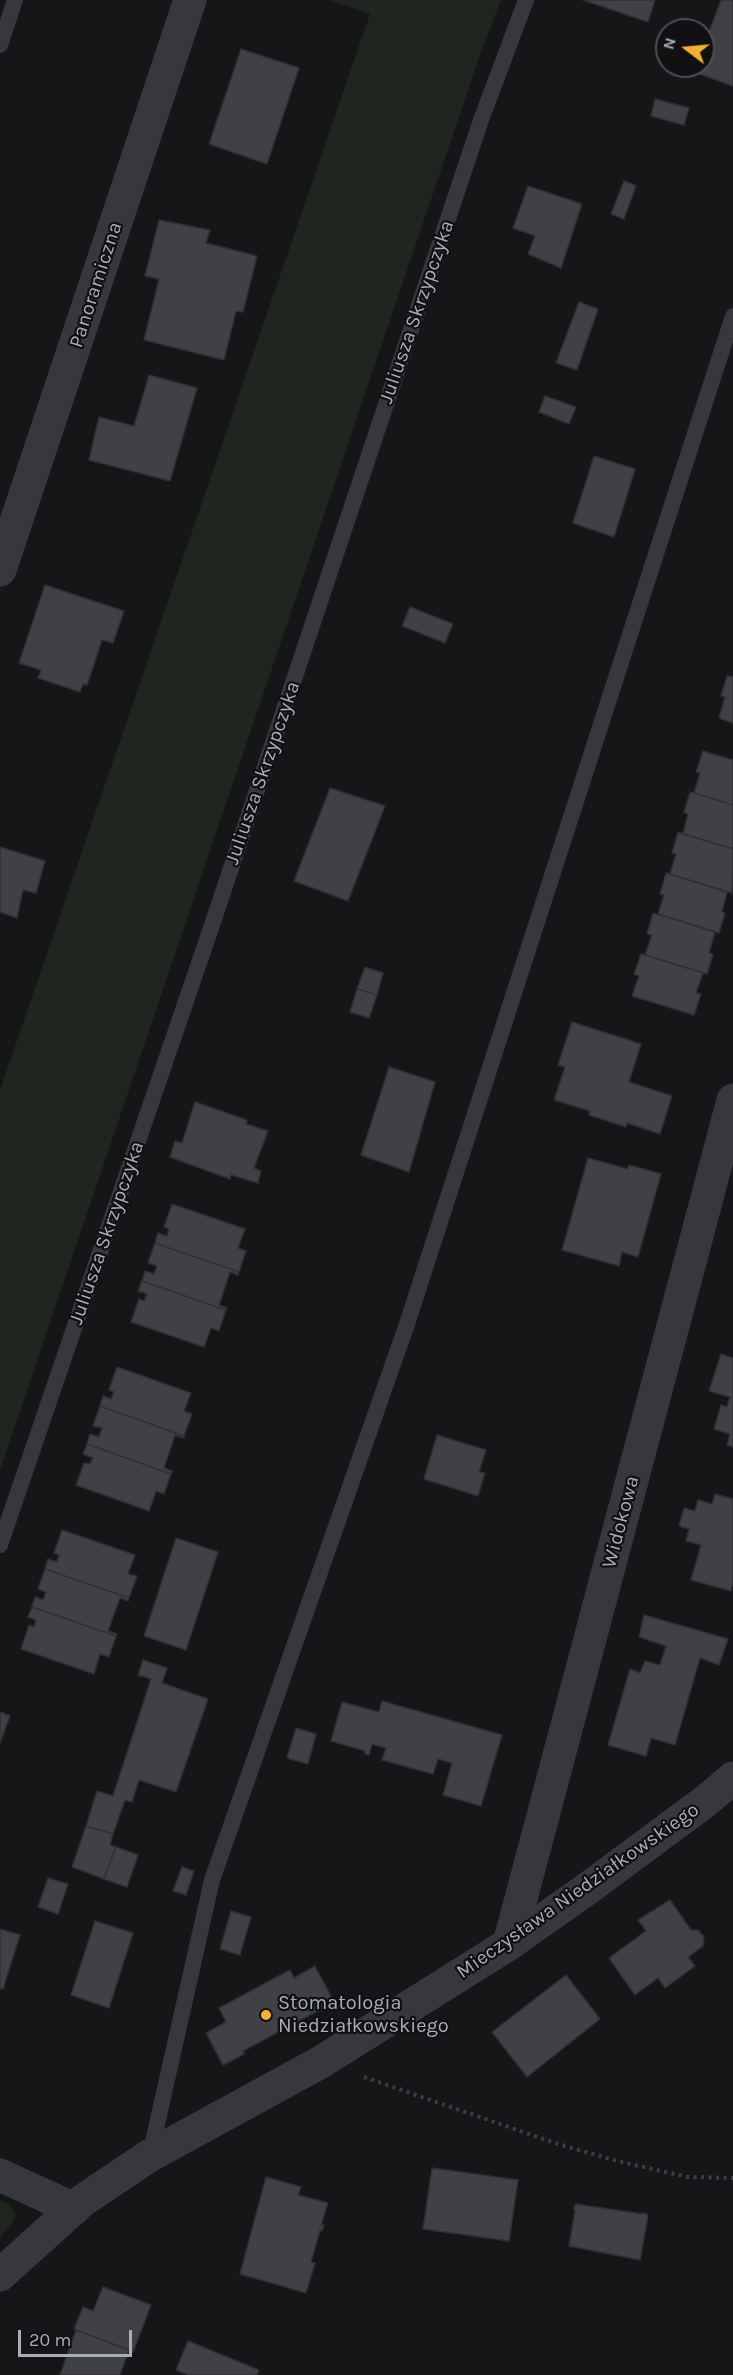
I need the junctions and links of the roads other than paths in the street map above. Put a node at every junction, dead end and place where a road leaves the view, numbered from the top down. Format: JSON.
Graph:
{"nodes":[{"id":1,"x":15,"y":0,"type":"edge"},
{"id":2,"x":190,"y":0,"type":"edge"},
{"id":3,"x":526,"y":0,"type":"edge"},
{"id":4,"x":0,"y":45,"type":"edge"},
{"id":5,"x":733,"y":316,"type":"edge"},
{"id":6,"x":0,"y":570,"type":"edge"},
{"id":7,"x":733,"y":1100,"type":"edge"},
{"id":8,"x":0,"y":1545,"type":"edge"},
{"id":9,"x":733,"y":1778,"type":"edge"},
{"id":10,"x":508,"y":1944,"type":"junction"},
{"id":11,"x":149,"y":2156,"type":"junction"},
{"id":12,"x":0,"y":2175,"type":"edge"},
{"id":13,"x":74,"y":2209,"type":"junction"},
{"id":14,"x":0,"y":2275,"type":"edge"}],
"edges":[{"from":1,"to":4,"type":"lane"},
{"from":2,"to":6,"type":"street","name":"Panoramiczna"},
{"from":3,"to":8,"type":"lane","name":"Juliusza Skrzypczyka"},
{"from":5,"to":11,"type":"lane"},
{"from":7,"to":10,"type":"street","name":"Widokowa"},
{"from":9,"to":10,"type":"street","name":"Mieczysława Niedziałkowskiego"},
{"from":10,"to":11,"type":"street","name":"Mieczysława Niedziałkowskiego"},
{"from":11,"to":13,"type":"street","name":"Mieczysława Niedziałkowskiego"},
{"from":12,"to":13,"type":"street"},
{"from":13,"to":14,"type":"street","name":"Mieczysława Niedziałkowskiego"}]}
